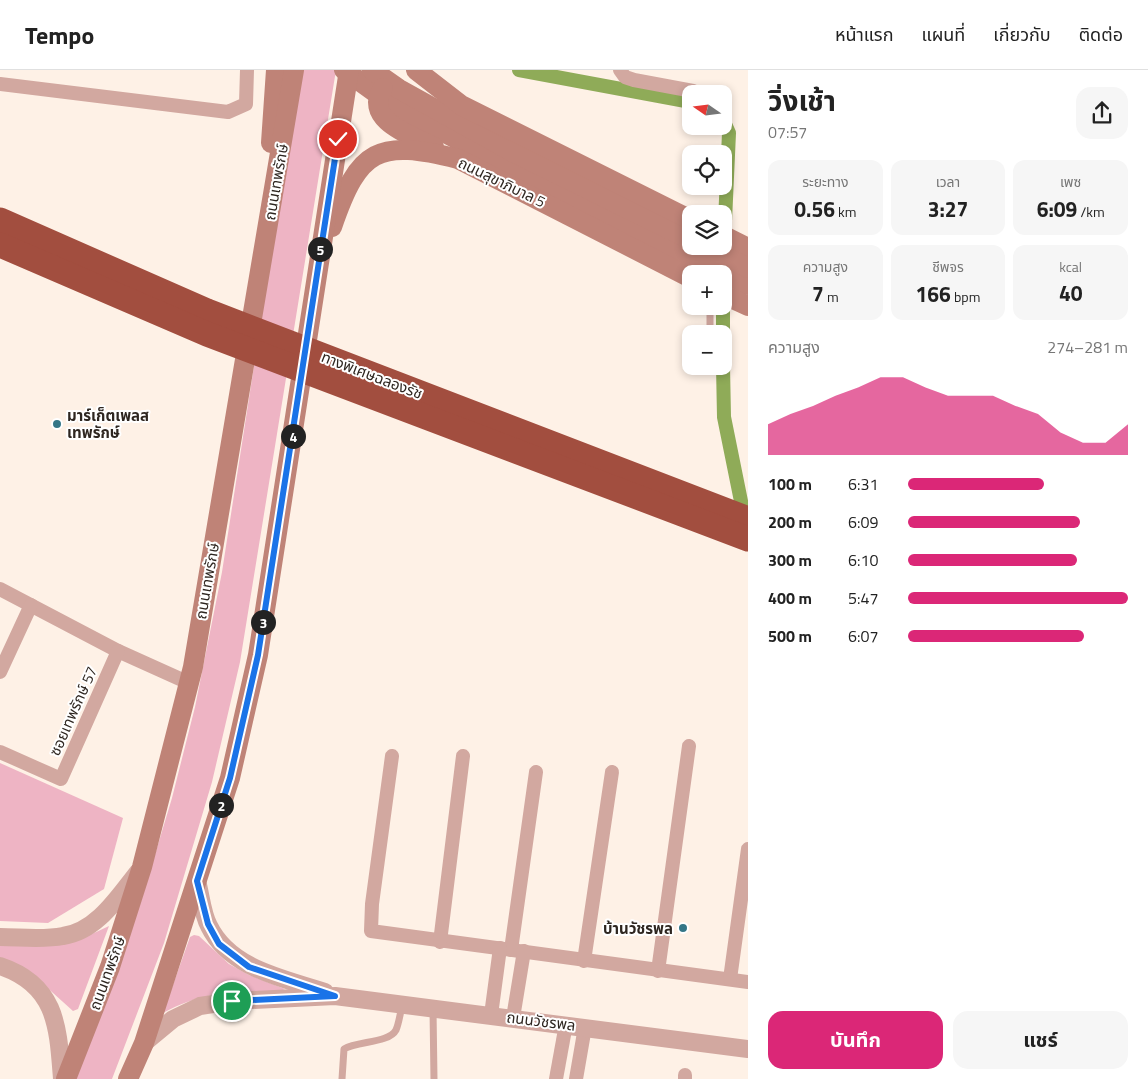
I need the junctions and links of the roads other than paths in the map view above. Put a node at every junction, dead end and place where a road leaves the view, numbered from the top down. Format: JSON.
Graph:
{"nodes":[{"id":1,"x":247,"y":70,"type":"edge"},
{"id":2,"x":276,"y":70,"type":"edge"},
{"id":3,"x":294,"y":70,"type":"edge"},
{"id":4,"x":344,"y":70,"type":"edge"},
{"id":5,"x":349,"y":70,"type":"edge"},
{"id":6,"x":372,"y":70,"type":"edge"},
{"id":7,"x":416,"y":70,"type":"edge"},
{"id":8,"x":620,"y":70,"type":"edge"},
{"id":9,"x":0,"y":84,"type":"edge"},
{"id":10,"x":682,"y":89,"type":"edge"},
{"id":11,"x":461,"y":105,"type":"junction"},
{"id":12,"x":458,"y":159,"type":"junction"},
{"id":13,"x":682,"y":216,"type":"edge"},
{"id":14,"x":0,"y":220,"type":"edge"},
{"id":15,"x":682,"y":236,"type":"edge"},
{"id":16,"x":732,"y":240,"type":"edge"},
{"id":17,"x":0,"y":245,"type":"edge"},
{"id":18,"x":748,"y":248,"type":"edge"},
{"id":19,"x":722,"y":255,"type":"edge"},
{"id":20,"x":261,"y":265,"type":"junction"},
{"id":21,"x":748,"y":268,"type":"edge"},
{"id":22,"x":682,"y":273,"type":"edge"},
{"id":23,"x":315,"y":278,"type":"junction"},
{"id":24,"x":748,"y":285,"type":"edge"},
{"id":25,"x":732,"y":299,"type":"edge"},
{"id":26,"x":748,"y":306,"type":"edge"},
{"id":27,"x":748,"y":519,"type":"edge"},
{"id":28,"x":748,"y":539,"type":"edge"},
{"id":29,"x":0,"y":589,"type":"edge"},
{"id":30,"x":31,"y":605,"type":"junction"},
{"id":31,"x":118,"y":651,"type":"junction"},
{"id":32,"x":0,"y":672,"type":"edge"},
{"id":33,"x":189,"y":683,"type":"junction"},
{"id":34,"x":689,"y":746,"type":"dead end"},
{"id":35,"x":0,"y":752,"type":"edge"},
{"id":36,"x":392,"y":756,"type":"dead end"},
{"id":37,"x":463,"y":756,"type":"dead end"},
{"id":38,"x":536,"y":772,"type":"dead end"},
{"id":39,"x":612,"y":772,"type":"dead end"},
{"id":40,"x":748,"y":849,"type":"edge"},
{"id":41,"x":142,"y":867,"type":"junction"},
{"id":42,"x":197,"y":881,"type":"junction"},
{"id":43,"x":0,"y":937,"type":"edge"},
{"id":44,"x":440,"y":942,"type":"junction"},
{"id":45,"x":512,"y":950,"type":"junction"},
{"id":46,"x":584,"y":960,"type":"junction"},
{"id":47,"x":0,"y":966,"type":"edge"},
{"id":48,"x":658,"y":971,"type":"junction"},
{"id":49,"x":730,"y":979,"type":"junction"},
{"id":50,"x":748,"y":982,"type":"edge"},
{"id":51,"x":335,"y":996,"type":"junction"},
{"id":52,"x":403,"y":1003,"type":"junction"},
{"id":53,"x":433,"y":1007,"type":"junction"},
{"id":54,"x":491,"y":1015,"type":"junction"},
{"id":55,"x":514,"y":1018,"type":"junction"},
{"id":56,"x":566,"y":1024,"type":"junction"},
{"id":57,"x":585,"y":1026,"type":"junction"},
{"id":58,"x":144,"y":1043,"type":"junction"},
{"id":59,"x":748,"y":1049,"type":"edge"},
{"id":60,"x":62,"y":1079,"type":"edge"},
{"id":61,"x":66,"y":1079,"type":"edge"},
{"id":62,"x":128,"y":1079,"type":"edge"},
{"id":63,"x":342,"y":1079,"type":"edge"},
{"id":64,"x":434,"y":1079,"type":"edge"},
{"id":65,"x":556,"y":1079,"type":"edge"},
{"id":66,"x":576,"y":1079,"type":"edge"}],
"edges":[{"from":1,"to":9,"type":"street"},
{"from":2,"to":20,"type":"main road"},
{"from":3,"to":20,"type":"main road","name":"ถนนเทพรักษ์"},
{"from":4,"to":24,"type":"main road","name":"ถนนสุขาภิบาล 5"},
{"from":5,"to":23,"type":"main road"},
{"from":6,"to":15,"type":"main road"},
{"from":7,"to":11,"type":"main road"},
{"from":8,"to":10,"type":"street"},
{"from":11,"to":12,"type":"main road"},
{"from":11,"to":13,"type":"main road"},
{"from":12,"to":22,"type":"main road","name":"ถนนสุขาภิบาล 5"},
{"from":12,"to":23,"type":"main road","name":"ถนนสุขาภิบาล 5"},
{"from":14,"to":27,"type":"highway","name":"ทางพิเศษฉลองรัช"},
{"from":16,"to":18,"type":"main road"},
{"from":17,"to":28,"type":"highway","name":"ทางพิเศษฉลองรัช"},
{"from":19,"to":21,"type":"main road"},
{"from":20,"to":33,"type":"main road","name":"ถนนเทพรักษ์"},
{"from":23,"to":42,"type":"main road"},
{"from":25,"to":26,"type":"main road"},
{"from":29,"to":30,"type":"street"},
{"from":30,"to":31,"type":"street"},
{"from":30,"to":32,"type":"street"},
{"from":31,"to":33,"type":"street"},
{"from":31,"to":35,"type":"street","name":"ซอยเทพรักษ์ 57"},
{"from":33,"to":41,"type":"main road","name":"ถนนเทพรักษ์"},
{"from":34,"to":48,"type":"street"},
{"from":36,"to":44,"type":"street"},
{"from":37,"to":44,"type":"street"},
{"from":38,"to":45,"type":"street"},
{"from":39,"to":46,"type":"street"},
{"from":40,"to":49,"type":"street"},
{"from":41,"to":43,"type":"street"},
{"from":41,"to":61,"type":"main road","name":"ถนนเทพรักษ์"},
{"from":42,"to":51,"type":"street","name":"ถนนวัชรพล"},
{"from":42,"to":58,"type":"main road"},
{"from":44,"to":45,"type":"street"},
{"from":45,"to":46,"type":"street"},
{"from":45,"to":54,"type":"street"},
{"from":45,"to":55,"type":"street"},
{"from":46,"to":48,"type":"street"},
{"from":47,"to":60,"type":"street"},
{"from":48,"to":49,"type":"street"},
{"from":49,"to":50,"type":"street"},
{"from":51,"to":52,"type":"street","name":"ถนนวัชรพล"},
{"from":51,"to":58,"type":"street","name":"ถนนวัชรพล"},
{"from":52,"to":53,"type":"street","name":"ถนนวัชรพล"},
{"from":52,"to":63,"type":"lane"},
{"from":53,"to":54,"type":"street","name":"ถนนวัชรพล"},
{"from":53,"to":64,"type":"lane"},
{"from":54,"to":55,"type":"street","name":"ถนนวัชรพล"},
{"from":55,"to":56,"type":"street","name":"ถนนวัชรพล"},
{"from":56,"to":57,"type":"street","name":"ถนนวัชรพล"},
{"from":56,"to":65,"type":"street"},
{"from":57,"to":59,"type":"street","name":"ถนนวัชรพล"},
{"from":57,"to":66,"type":"street"},
{"from":58,"to":62,"type":"main road"}]}
